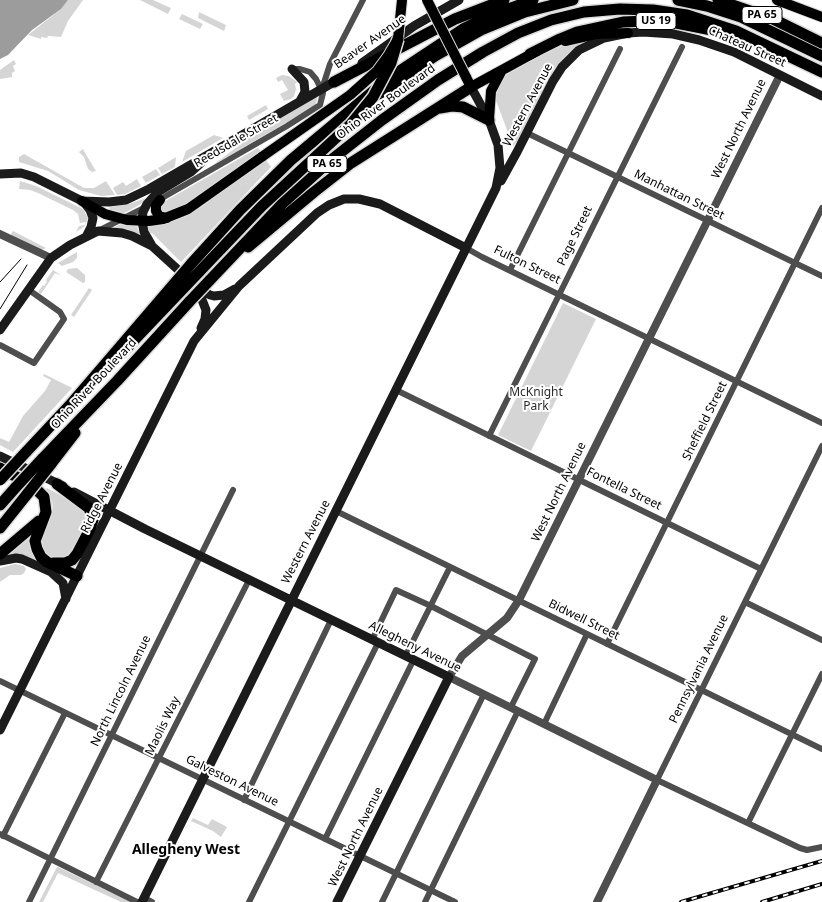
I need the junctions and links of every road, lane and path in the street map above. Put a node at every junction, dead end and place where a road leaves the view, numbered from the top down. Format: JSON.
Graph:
{"nodes":[{"id":1,"x":363,"y":0,"type":"edge"},
{"id":2,"x":402,"y":0,"type":"edge"},
{"id":3,"x":427,"y":0,"type":"edge"},
{"id":4,"x":459,"y":0,"type":"edge"},
{"id":5,"x":504,"y":0,"type":"edge"},
{"id":6,"x":533,"y":0,"type":"edge"},
{"id":7,"x":573,"y":0,"type":"edge"},
{"id":8,"x":678,"y":0,"type":"edge"},
{"id":9,"x":718,"y":0,"type":"edge"},
{"id":10,"x":746,"y":0,"type":"edge"},
{"id":11,"x":778,"y":0,"type":"edge"},
{"id":12,"x":788,"y":0,"type":"edge"},
{"id":13,"x":822,"y":17,"type":"edge"},
{"id":14,"x":628,"y":32,"type":"junction"},
{"id":15,"x":804,"y":34,"type":"junction"},
{"id":16,"x":398,"y":39,"type":"junction"},
{"id":17,"x":822,"y":43,"type":"edge"},
{"id":18,"x":682,"y":46,"type":"dead end"},
{"id":19,"x":620,"y":49,"type":"dead end"},
{"id":20,"x":782,"y":53,"type":"junction"},
{"id":21,"x":530,"y":54,"type":"junction"},
{"id":22,"x":822,"y":56,"type":"edge"},
{"id":23,"x":292,"y":69,"type":"joint"},
{"id":24,"x":503,"y":69,"type":"junction"},
{"id":25,"x":822,"y":72,"type":"edge"},
{"id":26,"x":780,"y":75,"type":"junction"},
{"id":27,"x":334,"y":82,"type":"junction"},
{"id":28,"x":469,"y":82,"type":"junction"},
{"id":29,"x":322,"y":90,"type":"junction"},
{"id":30,"x":822,"y":96,"type":"edge"},
{"id":31,"x":300,"y":101,"type":"junction"},
{"id":32,"x":436,"y":109,"type":"junction"},
{"id":33,"x":489,"y":120,"type":"junction"},
{"id":34,"x":527,"y":133,"type":"junction"},
{"id":35,"x":316,"y":138,"type":"junction"},
{"id":36,"x":219,"y":149,"type":"junction"},
{"id":37,"x":568,"y":153,"type":"junction"},
{"id":38,"x":0,"y":174,"type":"edge"},
{"id":39,"x":617,"y":177,"type":"junction"},
{"id":40,"x":493,"y":194,"type":"junction"},
{"id":41,"x":160,"y":200,"type":"junction"},
{"id":42,"x":82,"y":201,"type":"junction"},
{"id":43,"x":145,"y":207,"type":"junction"},
{"id":44,"x":822,"y":208,"type":"edge"},
{"id":45,"x":167,"y":218,"type":"junction"},
{"id":46,"x":120,"y":219,"type":"junction"},
{"id":47,"x":142,"y":221,"type":"junction"},
{"id":48,"x":708,"y":221,"type":"junction"},
{"id":49,"x":98,"y":231,"type":"junction"},
{"id":50,"x":0,"y":234,"type":"edge"},
{"id":51,"x":86,"y":237,"type":"junction"},
{"id":52,"x":152,"y":246,"type":"junction"},
{"id":53,"x":466,"y":248,"type":"junction"},
{"id":54,"x":51,"y":258,"type":"junction"},
{"id":55,"x":795,"y":263,"type":"junction"},
{"id":56,"x":195,"y":268,"type":"junction"},
{"id":57,"x":510,"y":270,"type":"junction"},
{"id":58,"x":822,"y":276,"type":"edge"},
{"id":59,"x":209,"y":281,"type":"junction"},
{"id":60,"x":239,"y":286,"type":"junction"},
{"id":61,"x":196,"y":287,"type":"junction"},
{"id":62,"x":28,"y":290,"type":"junction"},
{"id":63,"x":559,"y":294,"type":"junction"},
{"id":64,"x":0,"y":330,"type":"edge"},
{"id":65,"x":650,"y":338,"type":"junction"},
{"id":66,"x":194,"y":341,"type":"junction"},
{"id":67,"x":0,"y":345,"type":"edge"},
{"id":68,"x":737,"y":381,"type":"junction"},
{"id":69,"x":396,"y":390,"type":"junction"},
{"id":70,"x":822,"y":423,"type":"edge"},
{"id":71,"x":489,"y":436,"type":"junction"},
{"id":72,"x":822,"y":446,"type":"edge"},
{"id":73,"x":0,"y":456,"type":"edge"},
{"id":74,"x":46,"y":462,"type":"junction"},
{"id":75,"x":0,"y":468,"type":"edge"},
{"id":76,"x":0,"y":480,"type":"edge"},
{"id":77,"x":579,"y":480,"type":"junction"},
{"id":78,"x":58,"y":484,"type":"junction"},
{"id":79,"x":234,"y":490,"type":"dead end"},
{"id":80,"x":0,"y":505,"type":"edge"},
{"id":81,"x":110,"y":510,"type":"junction"},
{"id":82,"x":336,"y":511,"type":"junction"},
{"id":83,"x":46,"y":512,"type":"junction"},
{"id":84,"x":667,"y":523,"type":"junction"},
{"id":85,"x":0,"y":528,"type":"edge"},
{"id":86,"x":0,"y":554,"type":"edge"},
{"id":87,"x":200,"y":556,"type":"junction"},
{"id":88,"x":0,"y":561,"type":"edge"},
{"id":89,"x":47,"y":562,"type":"junction"},
{"id":90,"x":450,"y":567,"type":"junction"},
{"id":91,"x":761,"y":569,"type":"junction"},
{"id":92,"x":77,"y":576,"type":"junction"},
{"id":93,"x":249,"y":580,"type":"junction"},
{"id":94,"x":66,"y":599,"type":"junction"},
{"id":95,"x":290,"y":600,"type":"junction"},
{"id":96,"x":519,"y":600,"type":"junction"},
{"id":97,"x":745,"y":602,"type":"junction"},
{"id":98,"x":431,"y":606,"type":"junction"},
{"id":99,"x":331,"y":620,"type":"junction"},
{"id":100,"x":587,"y":634,"type":"junction"},
{"id":101,"x":488,"y":635,"type":"junction"},
{"id":102,"x":822,"y":640,"type":"edge"},
{"id":103,"x":375,"y":641,"type":"junction"},
{"id":104,"x":607,"y":644,"type":"junction"},
{"id":105,"x":410,"y":657,"type":"junction"},
{"id":106,"x":822,"y":674,"type":"edge"},
{"id":107,"x":449,"y":677,"type":"junction"},
{"id":108,"x":0,"y":681,"type":"edge"},
{"id":109,"x":702,"y":690,"type":"junction"},
{"id":110,"x":20,"y":691,"type":"junction"},
{"id":111,"x":484,"y":694,"type":"junction"},
{"id":112,"x":514,"y":709,"type":"junction"},
{"id":113,"x":65,"y":712,"type":"junction"},
{"id":114,"x":544,"y":724,"type":"junction"},
{"id":115,"x":0,"y":730,"type":"edge"},
{"id":116,"x":792,"y":734,"type":"junction"},
{"id":117,"x":112,"y":735,"type":"junction"},
{"id":118,"x":822,"y":748,"type":"edge"},
{"id":119,"x":159,"y":759,"type":"junction"},
{"id":120,"x":202,"y":779,"type":"junction"},
{"id":121,"x":657,"y":780,"type":"junction"},
{"id":122,"x":244,"y":800,"type":"junction"},
{"id":123,"x":290,"y":821,"type":"junction"},
{"id":124,"x":748,"y":822,"type":"junction"},
{"id":125,"x":2,"y":835,"type":"edge"},
{"id":126,"x":325,"y":839,"type":"junction"},
{"id":127,"x":822,"y":847,"type":"edge"},
{"id":128,"x":360,"y":856,"type":"junction"},
{"id":129,"x":50,"y":859,"type":"junction"},
{"id":130,"x":396,"y":873,"type":"junction"},
{"id":131,"x":96,"y":882,"type":"junction"},
{"id":132,"x":431,"y":890,"type":"junction"},
{"id":133,"x":144,"y":901,"type":"edge"},
{"id":134,"x":29,"y":902,"type":"edge"},
{"id":135,"x":249,"y":902,"type":"edge"},
{"id":136,"x":337,"y":902,"type":"edge"},
{"id":137,"x":382,"y":902,"type":"edge"},
{"id":138,"x":425,"y":902,"type":"edge"},
{"id":139,"x":455,"y":902,"type":"edge"},
{"id":140,"x":597,"y":902,"type":"edge"}],
"edges":[{"from":1,"to":29,"type":"street"},
{"from":2,"to":16,"type":"highway","bridge":true},
{"from":3,"to":28,"type":"highway","bridge":true},
{"from":4,"to":27,"type":"main road","name":"Beaver Avenue"},
{"from":5,"to":27,"type":"highway"},
{"from":6,"to":35,"type":"highway","name":"Ohio River Boulevard","number":"PA 65"},
{"from":7,"to":35,"type":"highway"},
{"from":8,"to":22,"type":"highway"},
{"from":9,"to":15,"type":"highway","number":"PA 65"},
{"from":10,"to":15,"type":"highway"},
{"from":11,"to":13,"type":"highway"},
{"from":12,"to":13,"type":"main road"},
{"from":14,"to":21,"type":"highway"},
{"from":14,"to":26,"type":"main road","name":"Chateau Street"},
{"from":14,"to":34,"type":"main road","name":"Western Avenue"},
{"from":15,"to":17,"type":"highway"},
{"from":16,"to":45,"type":"highway","bridge":true},
{"from":16,"to":56,"type":"highway","bridge":true},
{"from":18,"to":39,"type":"street","name":"Page Street"},
{"from":19,"to":37,"type":"street"},
{"from":20,"to":21,"type":"highway","number":"US 19"},
{"from":20,"to":25,"type":"highway","name":"Ohio River Boulevard","number":"US 19"},
{"from":20,"to":59,"type":"highway","name":"Ohio River Boulevard","number":"PA 65"},
{"from":21,"to":24,"type":"highway","number":"US 19"},
{"from":23,"to":29,"type":"street"},
{"from":23,"to":31,"type":"main road"},
{"from":24,"to":28,"type":"highway","number":"US 19"},
{"from":24,"to":33,"type":"highway"},
{"from":26,"to":30,"type":"main road","name":"Chateau Street"},
{"from":26,"to":48,"type":"street","name":"West North Avenue"},
{"from":27,"to":29,"type":"main road","name":"Beaver Avenue"},
{"from":28,"to":32,"type":"highway"},
{"from":28,"to":33,"type":"main road","name":"Western Avenue"},
{"from":29,"to":31,"type":"main road","name":"Reedsdale Street"},
{"from":29,"to":41,"type":"street","name":"Reedsdale Street"},
{"from":31,"to":36,"type":"main road","name":"Reedsdale Street"},
{"from":32,"to":33,"type":"highway"},
{"from":32,"to":59,"type":"highway"},
{"from":33,"to":40,"type":"main road","name":"Western Avenue"},
{"from":34,"to":37,"type":"street","name":"Manhattan Street"},
{"from":34,"to":40,"type":"main road","name":"Western Avenue"},
{"from":35,"to":56,"type":"highway","name":"Ohio River Boulevard","number":"PA 65"},
{"from":36,"to":42,"type":"main road","name":"Reedsdale Street"},
{"from":36,"to":43,"type":"main road"},
{"from":37,"to":39,"type":"street","name":"Manhattan Street"},
{"from":37,"to":57,"type":"street"},
{"from":38,"to":42,"type":"main road"},
{"from":39,"to":48,"type":"street","name":"Manhattan Street"},
{"from":39,"to":63,"type":"street","name":"Page Street"},
{"from":40,"to":53,"type":"main road","name":"Western Avenue"},
{"from":41,"to":43,"type":"street","name":"Reedsdale Street"},
{"from":41,"to":45,"type":"highway"},
{"from":42,"to":46,"type":"highway"},
{"from":42,"to":51,"type":"main road"},
{"from":43,"to":46,"type":"street","name":"Reedsdale Street"},
{"from":43,"to":47,"type":"main road"},
{"from":44,"to":55,"type":"street","name":"Sheffield Street"},
{"from":45,"to":47,"type":"highway"},
{"from":46,"to":47,"type":"highway"},
{"from":46,"to":49,"type":"street","name":"Reedsdale Street"},
{"from":47,"to":52,"type":"main road"},
{"from":48,"to":55,"type":"street","name":"Manhattan Street"},
{"from":48,"to":65,"type":"street","name":"West North Avenue"},
{"from":49,"to":51,"type":"main road","name":"Reedsdale Street"},
{"from":49,"to":52,"type":"main road"},
{"from":50,"to":54,"type":"street"},
{"from":51,"to":54,"type":"main road","name":"Reedsdale Street"},
{"from":52,"to":61,"type":"main road"},
{"from":53,"to":57,"type":"street","name":"Fulton Street"},
{"from":53,"to":60,"type":"main road","name":"Fulton Street"},
{"from":53,"to":69,"type":"main road","name":"Western Avenue"},
{"from":54,"to":62,"type":"main road","name":"Reedsdale Street"},
{"from":55,"to":58,"type":"street","name":"Manhattan Street"},
{"from":55,"to":68,"type":"street","name":"Sheffield Street"},
{"from":56,"to":76,"type":"highway","name":"Ohio River Boulevard","bridge":true},
{"from":57,"to":63,"type":"street","name":"Fulton Street"},
{"from":59,"to":74,"type":"highway","name":"Ohio River Boulevard","number":"PA 65","bridge":true},
{"from":60,"to":61,"type":"main road"},
{"from":60,"to":66,"type":"main road","name":"Ridge Avenue"},
{"from":61,"to":66,"type":"main road"},
{"from":62,"to":64,"type":"main road","name":"Reedsdale Street"},
{"from":62,"to":67,"type":"street"},
{"from":63,"to":65,"type":"street","name":"Fulton Street"},
{"from":63,"to":71,"type":"street","name":"Page Street"},
{"from":65,"to":68,"type":"street","name":"Fulton Street"},
{"from":65,"to":77,"type":"street","name":"West North Avenue"},
{"from":66,"to":81,"type":"main road","name":"Ridge Avenue"},
{"from":68,"to":70,"type":"street","name":"Fulton Street"},
{"from":68,"to":84,"type":"street","name":"Sheffield Street"},
{"from":69,"to":71,"type":"street","name":"Fontella Street"},
{"from":69,"to":82,"type":"main road","name":"Western Avenue"},
{"from":71,"to":77,"type":"street","name":"Fontella Street"},
{"from":72,"to":91,"type":"street","name":"Pennsylvania Avenue"},
{"from":73,"to":78,"type":"main road","name":"Allegheny Avenue"},
{"from":74,"to":80,"type":"highway","name":"Ohio River Boulevard","number":"PA 65","bridge":true},
{"from":74,"to":85,"type":"highway","bridge":true},
{"from":75,"to":83,"type":"highway"},
{"from":77,"to":84,"type":"street","name":"Fontella Street"},
{"from":77,"to":96,"type":"street","name":"West North Avenue"},
{"from":78,"to":81,"type":"main road","name":"Allegheny Avenue"},
{"from":78,"to":89,"type":"highway"},
{"from":79,"to":87,"type":"street","name":"North Lincoln Avenue"},
{"from":81,"to":87,"type":"main road","name":"Allegheny Avenue"},
{"from":81,"to":92,"type":"main road","name":"Ridge Avenue"},
{"from":82,"to":90,"type":"street","name":"Bidwell Street"},
{"from":82,"to":95,"type":"main road","name":"Western Avenue"},
{"from":83,"to":86,"type":"highway"},
{"from":83,"to":89,"type":"highway"},
{"from":84,"to":91,"type":"street","name":"Fontella Street"},
{"from":84,"to":104,"type":"street","name":"Sheffield Street"},
{"from":87,"to":93,"type":"main road","name":"Allegheny Avenue"},
{"from":87,"to":117,"type":"street","name":"North Lincoln Avenue"},
{"from":88,"to":94,"type":"main road"},
{"from":89,"to":92,"type":"highway"},
{"from":90,"to":96,"type":"street","name":"Bidwell Street"},
{"from":90,"to":98,"type":"street"},
{"from":91,"to":97,"type":"street","name":"Pennsylvania Avenue"},
{"from":92,"to":94,"type":"main road","name":"Ridge Avenue"},
{"from":93,"to":95,"type":"main road","name":"Allegheny Avenue"},
{"from":93,"to":119,"type":"street","name":"Maolis Way"},
{"from":94,"to":110,"type":"main road","name":"Ridge Avenue"},
{"from":95,"to":99,"type":"main road","name":"Allegheny Avenue"},
{"from":95,"to":120,"type":"main road","name":"Western Avenue"},
{"from":96,"to":100,"type":"street","name":"Bidwell Street"},
{"from":96,"to":101,"type":"street","name":"West North Avenue"},
{"from":97,"to":102,"type":"street"},
{"from":97,"to":109,"type":"street","name":"Pennsylvania Avenue"},
{"from":98,"to":101,"type":"street"},
{"from":98,"to":103,"type":"street"},
{"from":98,"to":105,"type":"street"},
{"from":99,"to":103,"type":"main road","name":"Allegheny Avenue"},
{"from":99,"to":122,"type":"street"},
{"from":100,"to":104,"type":"street","name":"Bidwell Street"},
{"from":100,"to":114,"type":"street"},
{"from":101,"to":107,"type":"street","name":"West North Avenue"},
{"from":101,"to":112,"type":"street"},
{"from":103,"to":105,"type":"main road","name":"Allegheny Avenue"},
{"from":103,"to":123,"type":"street"},
{"from":104,"to":109,"type":"street","name":"Bidwell Street"},
{"from":105,"to":107,"type":"main road","name":"Allegheny Avenue"},
{"from":105,"to":126,"type":"street"},
{"from":106,"to":116,"type":"street"},
{"from":107,"to":111,"type":"street","name":"Allegheny Avenue"},
{"from":107,"to":128,"type":"main road","name":"West North Avenue"},
{"from":108,"to":110,"type":"street","name":"Galveston Avenue"},
{"from":109,"to":116,"type":"street","name":"Bidwell Street"},
{"from":109,"to":121,"type":"street","name":"Pennsylvania Avenue"},
{"from":110,"to":113,"type":"street","name":"Galveston Avenue"},
{"from":110,"to":115,"type":"main road","name":"Ridge Avenue"},
{"from":111,"to":112,"type":"street","name":"Allegheny Avenue"},
{"from":111,"to":130,"type":"street"},
{"from":112,"to":114,"type":"street","name":"Allegheny Avenue"},
{"from":112,"to":132,"type":"street"},
{"from":113,"to":117,"type":"street","name":"Galveston Avenue"},
{"from":113,"to":125,"type":"street"},
{"from":114,"to":121,"type":"street","name":"Allegheny Avenue"},
{"from":116,"to":118,"type":"street","name":"Bidwell Street"},
{"from":116,"to":124,"type":"street"},
{"from":117,"to":119,"type":"street","name":"Galveston Avenue"},
{"from":117,"to":129,"type":"street","name":"North Lincoln Avenue"},
{"from":119,"to":120,"type":"street","name":"Galveston Avenue"},
{"from":119,"to":131,"type":"street","name":"Maolis Way"},
{"from":120,"to":122,"type":"street","name":"Galveston Avenue"},
{"from":120,"to":133,"type":"main road","name":"Western Avenue"},
{"from":121,"to":124,"type":"street","name":"Allegheny Avenue"},
{"from":121,"to":140,"type":"street","name":"Pennsylvania Avenue"},
{"from":122,"to":123,"type":"street","name":"Galveston Avenue"},
{"from":123,"to":126,"type":"street","name":"Galveston Avenue"},
{"from":123,"to":135,"type":"street"},
{"from":124,"to":127,"type":"street","name":"Allegheny Avenue"},
{"from":125,"to":129,"type":"street"},
{"from":126,"to":128,"type":"street","name":"Galveston Avenue"},
{"from":128,"to":130,"type":"street","name":"Galveston Avenue"},
{"from":128,"to":136,"type":"main road","name":"West North Avenue"},
{"from":129,"to":131,"type":"street"},
{"from":129,"to":134,"type":"street","name":"North Lincoln Avenue"},
{"from":130,"to":132,"type":"street","name":"Galveston Avenue"},
{"from":130,"to":137,"type":"street"},
{"from":131,"to":133,"type":"street"},
{"from":132,"to":138,"type":"street"},
{"from":132,"to":139,"type":"street","name":"Galveston Avenue"}]}
